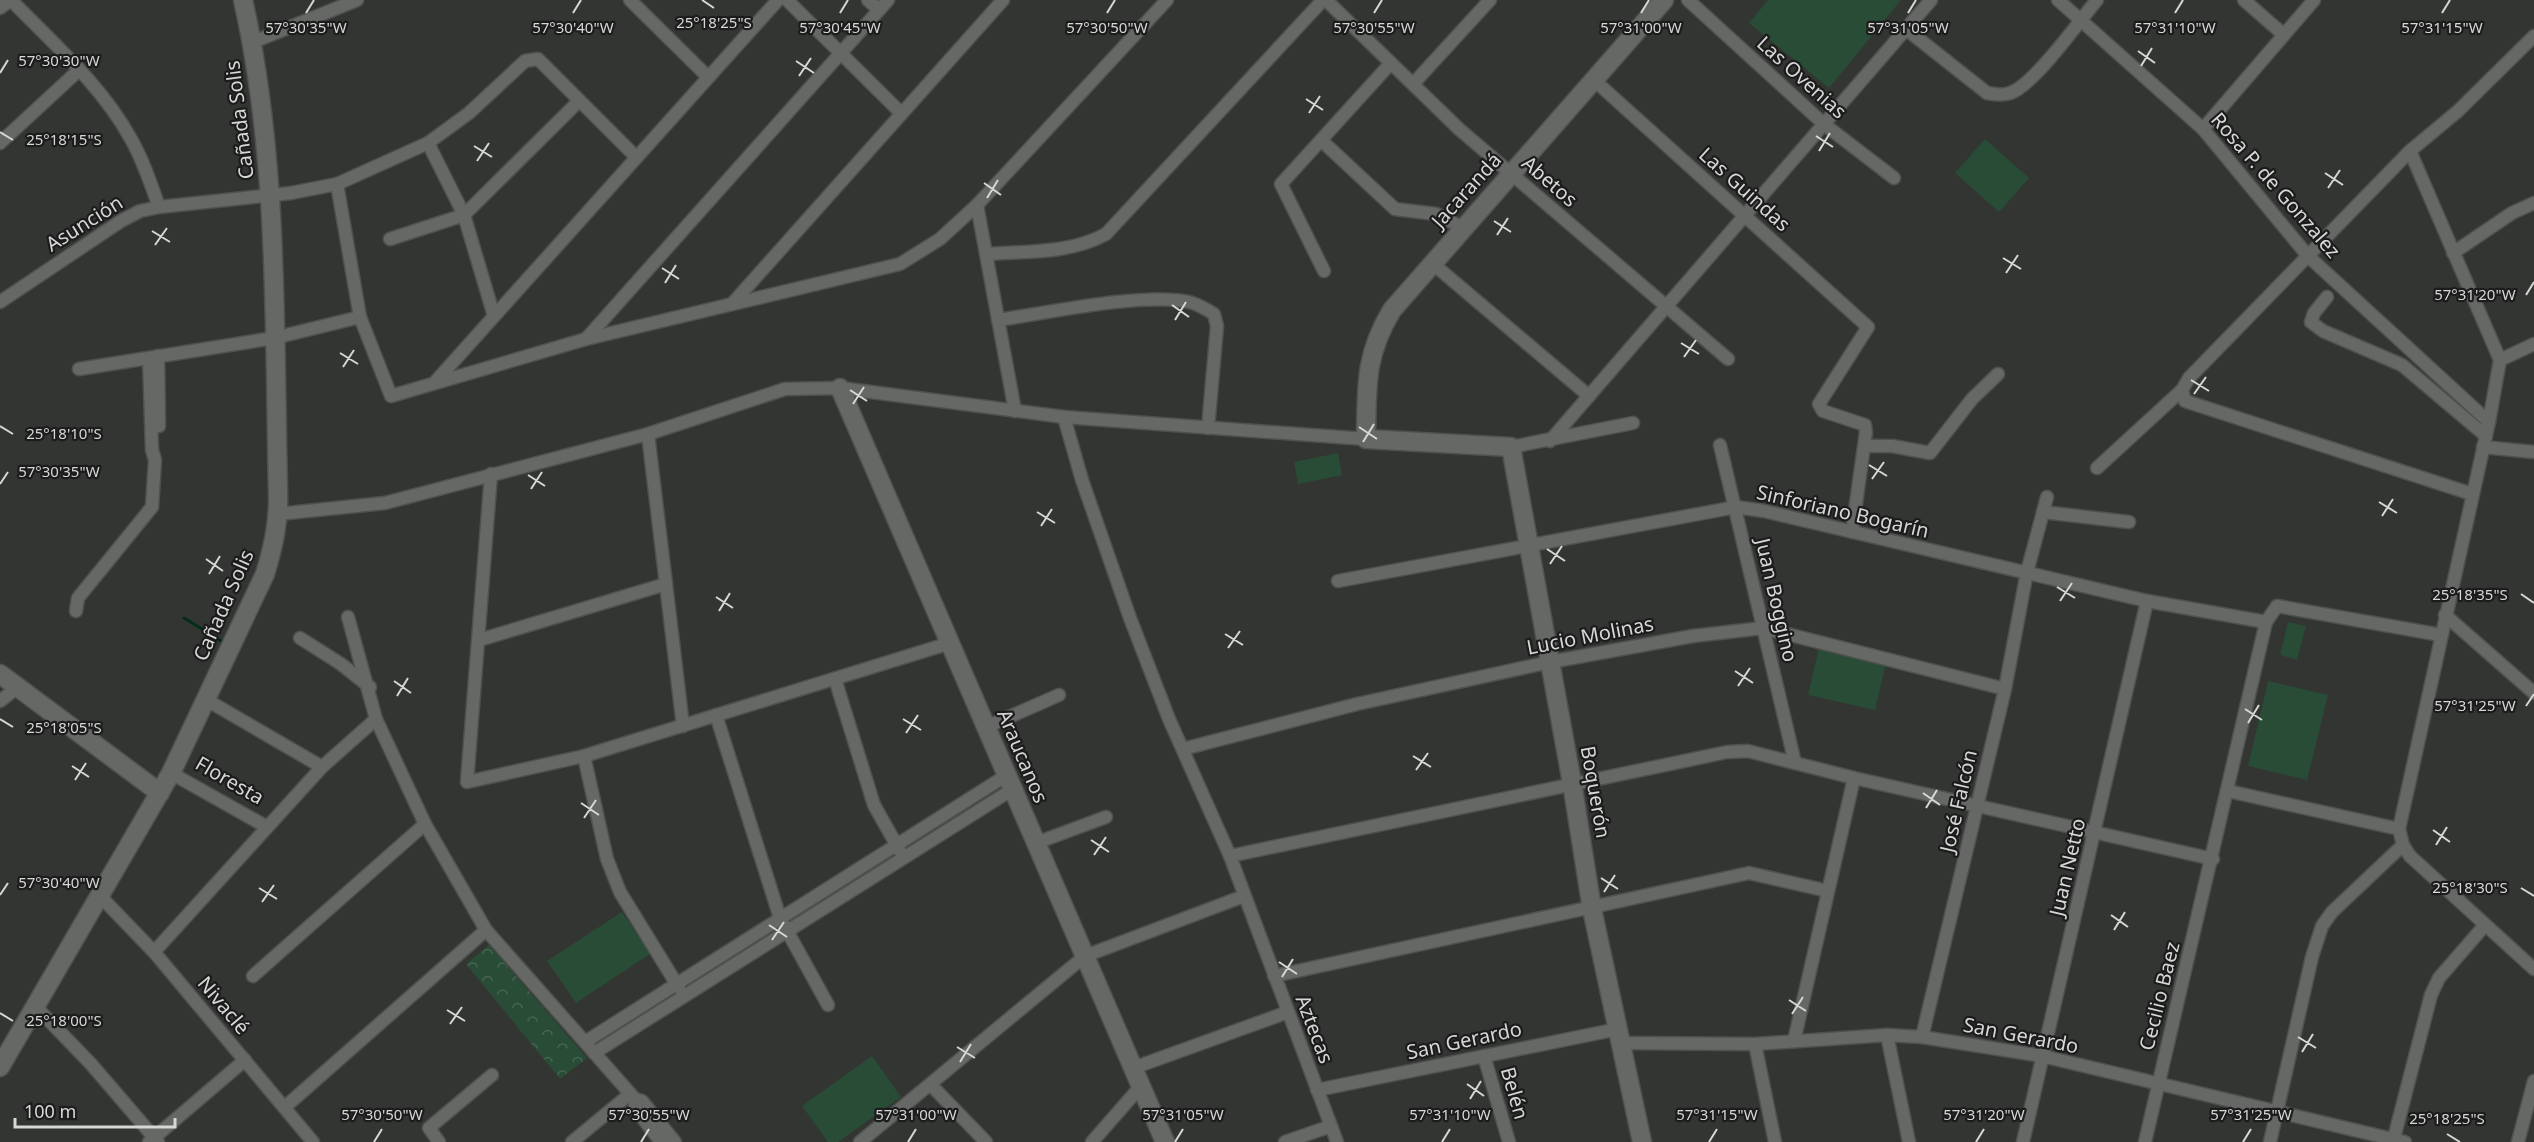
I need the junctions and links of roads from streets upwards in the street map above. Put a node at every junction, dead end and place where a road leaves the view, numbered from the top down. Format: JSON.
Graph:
{"nodes":[{"id":1,"x":11,"y":0,"type":"edge"},
{"id":2,"x":243,"y":0,"type":"edge"},
{"id":3,"x":357,"y":0,"type":"edge"},
{"id":4,"x":630,"y":0,"type":"edge"},
{"id":5,"x":778,"y":0,"type":"edge"},
{"id":6,"x":787,"y":0,"type":"edge"},
{"id":7,"x":868,"y":0,"type":"edge"},
{"id":8,"x":888,"y":0,"type":"edge"},
{"id":9,"x":1003,"y":0,"type":"edge"},
{"id":10,"x":1167,"y":0,"type":"edge"},
{"id":11,"x":1325,"y":0,"type":"edge"},
{"id":12,"x":1490,"y":0,"type":"edge"},
{"id":13,"x":1664,"y":0,"type":"edge"},
{"id":14,"x":1688,"y":0,"type":"edge"},
{"id":15,"x":1931,"y":0,"type":"edge"},
{"id":16,"x":2058,"y":0,"type":"edge"},
{"id":17,"x":2097,"y":0,"type":"edge"},
{"id":18,"x":2244,"y":0,"type":"edge"},
{"id":19,"x":2314,"y":0,"type":"edge"},
{"id":20,"x":0,"y":8,"type":"edge"},
{"id":21,"x":879,"y":10,"type":"junction"},
{"id":22,"x":2080,"y":20,"type":"junction"},
{"id":23,"x":1906,"y":29,"type":"junction"},
{"id":24,"x":2284,"y":35,"type":"junction"},
{"id":25,"x":2534,"y":36,"type":"edge"},
{"id":26,"x":253,"y":42,"type":"junction"},
{"id":27,"x":840,"y":53,"type":"junction"},
{"id":28,"x":1391,"y":63,"type":"junction"},
{"id":29,"x":79,"y":70,"type":"junction"},
{"id":30,"x":708,"y":77,"type":"junction"},
{"id":31,"x":1594,"y":80,"type":"junction"},
{"id":32,"x":1413,"y":84,"type":"junction"},
{"id":33,"x":579,"y":100,"type":"junction"},
{"id":34,"x":900,"y":112,"type":"junction"},
{"id":35,"x":1825,"y":125,"type":"junction"},
{"id":36,"x":2203,"y":129,"type":"junction"},
{"id":37,"x":1322,"y":141,"type":"junction"},
{"id":38,"x":0,"y":143,"type":"edge"},
{"id":39,"x":428,"y":143,"type":"junction"},
{"id":40,"x":2410,"y":151,"type":"junction"},
{"id":41,"x":636,"y":158,"type":"junction"},
{"id":42,"x":1512,"y":173,"type":"junction"},
{"id":43,"x":1894,"y":178,"type":"dead end"},
{"id":44,"x":337,"y":184,"type":"junction"},
{"id":45,"x":270,"y":194,"type":"junction"},
{"id":46,"x":2534,"y":203,"type":"edge"},
{"id":47,"x":977,"y":205,"type":"junction"},
{"id":48,"x":159,"y":207,"type":"junction"},
{"id":49,"x":1744,"y":214,"type":"junction"},
{"id":50,"x":464,"y":216,"type":"junction"},
{"id":51,"x":1461,"y":227,"type":"junction"},
{"id":52,"x":390,"y":239,"type":"dead end"},
{"id":53,"x":2453,"y":253,"type":"junction"},
{"id":54,"x":986,"y":254,"type":"junction"},
{"id":55,"x":2308,"y":256,"type":"junction"},
{"id":56,"x":1432,"y":263,"type":"junction"},
{"id":57,"x":1324,"y":271,"type":"dead end"},
{"id":58,"x":2327,"y":297,"type":"dead end"},
{"id":59,"x":0,"y":302,"type":"edge"},
{"id":60,"x":732,"y":304,"type":"junction"},
{"id":61,"x":1666,"y":308,"type":"junction"},
{"id":62,"x":494,"y":316,"type":"junction"},
{"id":63,"x":360,"y":317,"type":"junction"},
{"id":64,"x":998,"y":320,"type":"junction"},
{"id":65,"x":274,"y":338,"type":"junction"},
{"id":66,"x":586,"y":339,"type":"junction"},
{"id":67,"x":2534,"y":344,"type":"edge"},
{"id":68,"x":154,"y":357,"type":"junction"},
{"id":69,"x":1728,"y":359,"type":"dead end"},
{"id":70,"x":2500,"y":360,"type":"junction"},
{"id":71,"x":79,"y":369,"type":"dead end"},
{"id":72,"x":1998,"y":374,"type":"dead end"},
{"id":73,"x":435,"y":382,"type":"junction"},
{"id":74,"x":840,"y":388,"type":"junction"},
{"id":75,"x":2182,"y":390,"type":"junction"},
{"id":76,"x":1589,"y":396,"type":"junction"},
{"id":77,"x":1015,"y":411,"type":"junction"},
{"id":78,"x":1064,"y":417,"type":"junction"},
{"id":79,"x":2489,"y":422,"type":"junction"},
{"id":80,"x":1633,"y":423,"type":"dead end"},
{"id":81,"x":1208,"y":428,"type":"junction"},
{"id":82,"x":648,"y":434,"type":"junction"},
{"id":83,"x":1366,"y":439,"type":"junction"},
{"id":84,"x":1550,"y":441,"type":"junction"},
{"id":85,"x":2485,"y":442,"type":"junction"},
{"id":86,"x":1720,"y":445,"type":"dead end"},
{"id":87,"x":1865,"y":446,"type":"junction"},
{"id":88,"x":1510,"y":447,"type":"junction"},
{"id":89,"x":2534,"y":452,"type":"edge"},
{"id":90,"x":2097,"y":468,"type":"dead end"},
{"id":91,"x":491,"y":474,"type":"junction"},
{"id":92,"x":2472,"y":494,"type":"junction"},
{"id":93,"x":2047,"y":496,"type":"dead end"},
{"id":94,"x":1736,"y":507,"type":"junction"},
{"id":95,"x":2043,"y":512,"type":"junction"},
{"id":96,"x":278,"y":514,"type":"junction"},
{"id":97,"x":2129,"y":522,"type":"dead end"},
{"id":98,"x":1852,"y":532,"type":"junction"},
{"id":99,"x":1529,"y":548,"type":"junction"},
{"id":100,"x":2027,"y":572,"type":"junction"},
{"id":101,"x":1338,"y":581,"type":"dead end"},
{"id":102,"x":666,"y":584,"type":"junction"},
{"id":103,"x":2147,"y":601,"type":"junction"},
{"id":104,"x":76,"y":611,"type":"dead end"},
{"id":105,"x":2445,"y":615,"type":"junction"},
{"id":106,"x":348,"y":617,"type":"dead end"},
{"id":107,"x":2266,"y":622,"type":"junction"},
{"id":108,"x":1763,"y":628,"type":"junction"},
{"id":109,"x":2441,"y":635,"type":"junction"},
{"id":110,"x":300,"y":638,"type":"dead end"},
{"id":111,"x":479,"y":640,"type":"junction"},
{"id":112,"x":950,"y":643,"type":"junction"},
{"id":113,"x":1550,"y":662,"type":"junction"},
{"id":114,"x":0,"y":674,"type":"edge"},
{"id":115,"x":835,"y":679,"type":"junction"},
{"id":116,"x":18,"y":687,"type":"junction"},
{"id":117,"x":370,"y":687,"type":"junction"},
{"id":118,"x":2005,"y":689,"type":"junction"},
{"id":119,"x":2534,"y":693,"type":"edge"},
{"id":120,"x":1059,"y":694,"type":"dead end"},
{"id":121,"x":206,"y":699,"type":"junction"},
{"id":122,"x":0,"y":701,"type":"edge"},
{"id":123,"x":716,"y":715,"type":"junction"},
{"id":124,"x":376,"y":719,"type":"junction"},
{"id":125,"x":683,"y":726,"type":"junction"},
{"id":126,"x":986,"y":727,"type":"junction"},
{"id":127,"x":1183,"y":749,"type":"junction"},
{"id":128,"x":584,"y":756,"type":"junction"},
{"id":129,"x":1796,"y":763,"type":"junction"},
{"id":130,"x":322,"y":767,"type":"junction"},
{"id":131,"x":171,"y":773,"type":"junction"},
{"id":132,"x":1854,"y":778,"type":"junction"},
{"id":133,"x":1010,"y":782,"type":"junction"},
{"id":134,"x":1572,"y":783,"type":"junction"},
{"id":135,"x":2228,"y":792,"type":"junction"},
{"id":136,"x":160,"y":793,"type":"junction"},
{"id":137,"x":1977,"y":804,"type":"junction"},
{"id":138,"x":1106,"y":817,"type":"dead end"},
{"id":139,"x":425,"y":824,"type":"junction"},
{"id":140,"x":267,"y":827,"type":"junction"},
{"id":141,"x":2399,"y":829,"type":"junction"},
{"id":142,"x":2096,"y":832,"type":"junction"},
{"id":143,"x":1036,"y":843,"type":"junction"},
{"id":144,"x":896,"y":845,"type":"junction"},
{"id":145,"x":2403,"y":845,"type":"junction"},
{"id":146,"x":1230,"y":856,"type":"junction"},
{"id":147,"x":905,"y":858,"type":"junction"},
{"id":148,"x":2213,"y":859,"type":"junction"},
{"id":149,"x":1828,"y":891,"type":"junction"},
{"id":150,"x":1244,"y":896,"type":"junction"},
{"id":151,"x":101,"y":897,"type":"junction"},
{"id":152,"x":1592,"y":909,"type":"junction"},
{"id":153,"x":780,"y":918,"type":"junction"},
{"id":154,"x":2485,"y":925,"type":"junction"},
{"id":155,"x":486,"y":930,"type":"junction"},
{"id":156,"x":786,"y":932,"type":"junction"},
{"id":157,"x":154,"y":952,"type":"junction"},
{"id":158,"x":1085,"y":956,"type":"junction"},
{"id":159,"x":2534,"y":969,"type":"edge"},
{"id":160,"x":253,"y":976,"type":"dead end"},
{"id":161,"x":1274,"y":976,"type":"junction"},
{"id":162,"x":676,"y":984,"type":"junction"},
{"id":163,"x":684,"y":996,"type":"junction"},
{"id":164,"x":828,"y":1005,"type":"dead end"},
{"id":165,"x":36,"y":1007,"type":"junction"},
{"id":166,"x":1288,"y":1012,"type":"junction"},
{"id":167,"x":1887,"y":1035,"type":"junction"},
{"id":168,"x":1619,"y":1036,"type":"junction"},
{"id":169,"x":1922,"y":1037,"type":"junction"},
{"id":170,"x":1794,"y":1041,"type":"junction"},
{"id":171,"x":585,"y":1042,"type":"junction"},
{"id":172,"x":1755,"y":1044,"type":"junction"},
{"id":173,"x":594,"y":1053,"type":"junction"},
{"id":174,"x":1484,"y":1056,"type":"junction"},
{"id":175,"x":2042,"y":1056,"type":"junction"},
{"id":176,"x":245,"y":1060,"type":"junction"},
{"id":177,"x":0,"y":1067,"type":"edge"},
{"id":178,"x":1133,"y":1068,"type":"junction"},
{"id":179,"x":492,"y":1075,"type":"dead end"},
{"id":180,"x":2534,"y":1081,"type":"edge"},
{"id":181,"x":931,"y":1084,"type":"junction"},
{"id":182,"x":2157,"y":1084,"type":"junction"},
{"id":183,"x":1141,"y":1086,"type":"junction"},
{"id":184,"x":1317,"y":1090,"type":"junction"},
{"id":185,"x":632,"y":1097,"type":"junction"},
{"id":186,"x":285,"y":1107,"type":"junction"},
{"id":187,"x":2277,"y":1112,"type":"junction"},
{"id":188,"x":1331,"y":1126,"type":"junction"},
{"id":189,"x":154,"y":1140,"type":"edge"},
{"id":190,"x":2397,"y":1141,"type":"edge"},
{"id":191,"x":314,"y":1142,"type":"edge"},
{"id":192,"x":439,"y":1142,"type":"edge"},
{"id":193,"x":572,"y":1142,"type":"edge"},
{"id":194,"x":661,"y":1142,"type":"edge"},
{"id":195,"x":675,"y":1142,"type":"edge"},
{"id":196,"x":860,"y":1142,"type":"edge"},
{"id":197,"x":986,"y":1142,"type":"edge"},
{"id":198,"x":1092,"y":1142,"type":"edge"},
{"id":199,"x":1165,"y":1142,"type":"edge"},
{"id":200,"x":1285,"y":1142,"type":"edge"},
{"id":201,"x":1337,"y":1142,"type":"edge"},
{"id":202,"x":1509,"y":1142,"type":"edge"},
{"id":203,"x":1642,"y":1142,"type":"edge"},
{"id":204,"x":1775,"y":1142,"type":"edge"},
{"id":205,"x":1908,"y":1142,"type":"edge"},
{"id":206,"x":2023,"y":1142,"type":"edge"},
{"id":207,"x":2145,"y":1142,"type":"edge"},
{"id":208,"x":2270,"y":1142,"type":"edge"},
{"id":209,"x":2518,"y":1142,"type":"edge"}],
"edges":[{"from":1,"to":20,"type":"street"},
{"from":1,"to":29,"type":"street"},
{"from":2,"to":26,"type":"street","name":"Cañada Solis"},
{"from":3,"to":26,"type":"street"},
{"from":4,"to":30,"type":"street"},
{"from":5,"to":30,"type":"street"},
{"from":6,"to":27,"type":"street"},
{"from":7,"to":21,"type":"street"},
{"from":8,"to":21,"type":"street"},
{"from":9,"to":34,"type":"street"},
{"from":10,"to":47,"type":"street"},
{"from":11,"to":28,"type":"street","name":"Abetos"},
{"from":11,"to":54,"type":"street"},
{"from":12,"to":32,"type":"street"},
{"from":13,"to":31,"type":"street","name":"Jacarandá"},
{"from":14,"to":35,"type":"street","name":"Las Ovenias"},
{"from":15,"to":23,"type":"street"},
{"from":16,"to":22,"type":"street","name":"Rosa P. de Gonzalez"},
{"from":17,"to":22,"type":"street"},
{"from":18,"to":24,"type":"street"},
{"from":19,"to":24,"type":"street"},
{"from":21,"to":27,"type":"street"},
{"from":22,"to":23,"type":"street"},
{"from":22,"to":36,"type":"street","name":"Rosa P. de Gonzalez"},
{"from":23,"to":35,"type":"street"},
{"from":24,"to":36,"type":"street"},
{"from":25,"to":40,"type":"street"},
{"from":26,"to":45,"type":"street","name":"Cañada Solis"},
{"from":27,"to":34,"type":"street"},
{"from":27,"to":66,"type":"street"},
{"from":28,"to":32,"type":"street","name":"Abetos"},
{"from":28,"to":37,"type":"street"},
{"from":29,"to":38,"type":"street"},
{"from":29,"to":48,"type":"street"},
{"from":30,"to":41,"type":"street"},
{"from":31,"to":42,"type":"street","name":"Jacarandá"},
{"from":31,"to":49,"type":"street","name":"Las Guindas"},
{"from":32,"to":42,"type":"street","name":"Abetos"},
{"from":33,"to":39,"type":"street","name":"Asunción"},
{"from":33,"to":41,"type":"street"},
{"from":33,"to":50,"type":"street"},
{"from":34,"to":60,"type":"street"},
{"from":35,"to":43,"type":"street","name":"Las Ovenias"},
{"from":35,"to":49,"type":"street"},
{"from":36,"to":55,"type":"street","name":"Rosa P. de Gonzalez"},
{"from":37,"to":51,"type":"street"},
{"from":37,"to":57,"type":"street"},
{"from":39,"to":44,"type":"street","name":"Asunción"},
{"from":39,"to":50,"type":"street"},
{"from":40,"to":53,"type":"street"},
{"from":40,"to":55,"type":"street"},
{"from":41,"to":62,"type":"street"},
{"from":42,"to":51,"type":"street","name":"Jacarandá"},
{"from":42,"to":61,"type":"street","name":"Abetos"},
{"from":44,"to":45,"type":"street","name":"Asunción"},
{"from":44,"to":63,"type":"street"},
{"from":45,"to":48,"type":"street","name":"Asunción"},
{"from":45,"to":65,"type":"street","name":"Cañada Solis"},
{"from":46,"to":53,"type":"street"},
{"from":47,"to":54,"type":"street"},
{"from":47,"to":60,"type":"street"},
{"from":48,"to":59,"type":"street","name":"Asunción"},
{"from":49,"to":61,"type":"street"},
{"from":49,"to":87,"type":"street","name":"Las Guindas"},
{"from":50,"to":52,"type":"street"},
{"from":50,"to":62,"type":"street"},
{"from":51,"to":56,"type":"street","name":"Jacarandá"},
{"from":53,"to":70,"type":"street"},
{"from":54,"to":64,"type":"street"},
{"from":55,"to":75,"type":"street"},
{"from":55,"to":79,"type":"street","name":"Rosa P. de Gonzalez"},
{"from":56,"to":76,"type":"street"},
{"from":56,"to":83,"type":"street","name":"Jacarandá"},
{"from":58,"to":85,"type":"street"},
{"from":60,"to":66,"type":"street"},
{"from":61,"to":69,"type":"street","name":"Abetos"},
{"from":61,"to":76,"type":"street"},
{"from":62,"to":73,"type":"street"},
{"from":63,"to":65,"type":"street"},
{"from":63,"to":73,"type":"street"},
{"from":64,"to":77,"type":"street"},
{"from":64,"to":81,"type":"street"},
{"from":65,"to":68,"type":"street"},
{"from":65,"to":96,"type":"street","name":"Cañada Solis"},
{"from":66,"to":73,"type":"street"},
{"from":67,"to":70,"type":"street"},
{"from":68,"to":71,"type":"street"},
{"from":68,"to":104,"type":"street"},
{"from":70,"to":79,"type":"street"},
{"from":72,"to":87,"type":"street"},
{"from":74,"to":77,"type":"street"},
{"from":74,"to":82,"type":"street"},
{"from":74,"to":112,"type":"street","name":"Araucanos"},
{"from":75,"to":90,"type":"street"},
{"from":75,"to":92,"type":"street"},
{"from":76,"to":84,"type":"street"},
{"from":77,"to":78,"type":"street"},
{"from":78,"to":81,"type":"street"},
{"from":78,"to":127,"type":"street","name":"Aztecas"},
{"from":79,"to":85,"type":"street"},
{"from":80,"to":84,"type":"street"},
{"from":81,"to":83,"type":"street"},
{"from":82,"to":91,"type":"street"},
{"from":82,"to":102,"type":"street"},
{"from":83,"to":88,"type":"street"},
{"from":84,"to":88,"type":"street"},
{"from":85,"to":89,"type":"street"},
{"from":85,"to":92,"type":"street"},
{"from":86,"to":94,"type":"street","name":"Juan Boggino"},
{"from":87,"to":98,"type":"street"},
{"from":88,"to":99,"type":"street","name":"Boquerón"},
{"from":91,"to":96,"type":"street"},
{"from":91,"to":111,"type":"street"},
{"from":92,"to":105,"type":"street"},
{"from":93,"to":95,"type":"street","name":"José Falcón"},
{"from":94,"to":98,"type":"street","name":"Sinforiano Bogarín"},
{"from":94,"to":99,"type":"street","name":"Sinforiano Bogarín"},
{"from":94,"to":108,"type":"street","name":"Juan Boggino"},
{"from":95,"to":97,"type":"street"},
{"from":95,"to":100,"type":"street","name":"José Falcón"},
{"from":96,"to":121,"type":"street","name":"Cañada Solis"},
{"from":98,"to":100,"type":"street","name":"Sinforiano Bogarín"},
{"from":99,"to":101,"type":"street","name":"Sinforiano Bogarín"},
{"from":99,"to":113,"type":"street","name":"Boquerón"},
{"from":100,"to":103,"type":"street","name":"Sinforiano Bogarín"},
{"from":100,"to":118,"type":"street","name":"José Falcón"},
{"from":102,"to":111,"type":"street"},
{"from":102,"to":125,"type":"street"},
{"from":103,"to":107,"type":"street","name":"Sinforiano Bogarín"},
{"from":103,"to":142,"type":"street","name":"Juan Netto"},
{"from":105,"to":109,"type":"street"},
{"from":105,"to":119,"type":"street"},
{"from":106,"to":117,"type":"street"},
{"from":107,"to":109,"type":"street"},
{"from":107,"to":135,"type":"street","name":"Cecilio Baez"},
{"from":108,"to":113,"type":"street","name":"Lucio Molinas"},
{"from":108,"to":118,"type":"street","name":"Lucio Molinas"},
{"from":108,"to":129,"type":"street","name":"Juan Boggino"},
{"from":109,"to":141,"type":"street"},
{"from":110,"to":117,"type":"street"},
{"from":111,"to":128,"type":"street"},
{"from":112,"to":115,"type":"street"},
{"from":112,"to":126,"type":"street","name":"Araucanos"},
{"from":113,"to":127,"type":"street","name":"Lucio Molinas"},
{"from":113,"to":134,"type":"street","name":"Boquerón"},
{"from":114,"to":116,"type":"street"},
{"from":115,"to":123,"type":"street"},
{"from":115,"to":144,"type":"street"},
{"from":116,"to":122,"type":"street"},
{"from":116,"to":136,"type":"street"},
{"from":117,"to":124,"type":"street"},
{"from":118,"to":137,"type":"street","name":"José Falcón"},
{"from":120,"to":126,"type":"street"},
{"from":121,"to":130,"type":"street"},
{"from":121,"to":131,"type":"street","name":"Cañada Solis"},
{"from":123,"to":125,"type":"street"},
{"from":123,"to":153,"type":"street"},
{"from":124,"to":130,"type":"street"},
{"from":124,"to":139,"type":"street"},
{"from":125,"to":128,"type":"street"},
{"from":126,"to":133,"type":"street","name":"Araucanos"},
{"from":127,"to":146,"type":"street","name":"Aztecas"},
{"from":128,"to":162,"type":"street"},
{"from":129,"to":132,"type":"street"},
{"from":129,"to":134,"type":"street"},
{"from":130,"to":140,"type":"street"},
{"from":131,"to":136,"type":"street","name":"Cañada Solis"},
{"from":131,"to":140,"type":"street","name":"Floresta"},
{"from":132,"to":137,"type":"street"},
{"from":132,"to":149,"type":"street"},
{"from":133,"to":143,"type":"street","name":"Araucanos"},
{"from":133,"to":144,"type":"street"},
{"from":133,"to":147,"type":"street"},
{"from":134,"to":146,"type":"street"},
{"from":134,"to":152,"type":"street","name":"Boquerón"},
{"from":135,"to":141,"type":"street"},
{"from":135,"to":148,"type":"street","name":"Cecilio Baez"},
{"from":136,"to":151,"type":"street","name":"Cañada Solis"},
{"from":137,"to":142,"type":"street"},
{"from":137,"to":169,"type":"street","name":"José Falcón"},
{"from":138,"to":143,"type":"street"},
{"from":139,"to":155,"type":"street"},
{"from":139,"to":160,"type":"street"},
{"from":140,"to":157,"type":"street"},
{"from":141,"to":145,"type":"street"},
{"from":142,"to":148,"type":"street"},
{"from":142,"to":175,"type":"street","name":"Juan Netto"},
{"from":143,"to":158,"type":"street","name":"Araucanos"},
{"from":144,"to":147,"type":"street"},
{"from":144,"to":153,"type":"street"},
{"from":145,"to":154,"type":"street"},
{"from":145,"to":187,"type":"street"},
{"from":146,"to":150,"type":"street","name":"Aztecas"},
{"from":147,"to":156,"type":"street"},
{"from":148,"to":182,"type":"street","name":"Cecilio Baez"},
{"from":149,"to":152,"type":"street"},
{"from":149,"to":170,"type":"street"},
{"from":150,"to":158,"type":"street"},
{"from":150,"to":161,"type":"street","name":"Aztecas"},
{"from":151,"to":157,"type":"street","name":"Nivaclé"},
{"from":151,"to":165,"type":"street","name":"Cañada Solis"},
{"from":152,"to":161,"type":"street"},
{"from":152,"to":168,"type":"street","name":"Boquerón"},
{"from":153,"to":156,"type":"street"},
{"from":153,"to":162,"type":"street"},
{"from":154,"to":159,"type":"street"},
{"from":154,"to":190,"type":"street"},
{"from":155,"to":171,"type":"street"},
{"from":155,"to":186,"type":"street"},
{"from":156,"to":163,"type":"street"},
{"from":156,"to":164,"type":"street"},
{"from":157,"to":176,"type":"street","name":"Nivaclé"},
{"from":158,"to":178,"type":"street","name":"Araucanos"},
{"from":158,"to":181,"type":"street"},
{"from":161,"to":166,"type":"street","name":"Aztecas"},
{"from":162,"to":163,"type":"street"},
{"from":162,"to":171,"type":"street"},
{"from":163,"to":173,"type":"street"},
{"from":165,"to":177,"type":"street","name":"Cañada Solis"},
{"from":165,"to":189,"type":"street"},
{"from":166,"to":178,"type":"street"},
{"from":166,"to":184,"type":"street","name":"Aztecas"},
{"from":167,"to":169,"type":"street","name":"San Gerardo"},
{"from":167,"to":170,"type":"street","name":"San Gerardo"},
{"from":167,"to":205,"type":"street"},
{"from":168,"to":172,"type":"street","name":"San Gerardo"},
{"from":168,"to":174,"type":"street","name":"San Gerardo"},
{"from":168,"to":203,"type":"street","name":"Boquerón"},
{"from":169,"to":175,"type":"street","name":"San Gerardo"},
{"from":170,"to":172,"type":"street","name":"San Gerardo"},
{"from":171,"to":173,"type":"street"},
{"from":172,"to":204,"type":"street"},
{"from":173,"to":185,"type":"street"},
{"from":174,"to":184,"type":"street","name":"San Gerardo"},
{"from":174,"to":202,"type":"street","name":"Belén"},
{"from":175,"to":182,"type":"street","name":"San Gerardo"},
{"from":175,"to":206,"type":"street","name":"Juan Netto"},
{"from":176,"to":186,"type":"street","name":"Nivaclé"},
{"from":176,"to":189,"type":"street"},
{"from":178,"to":183,"type":"street","name":"Araucanos"},
{"from":179,"to":192,"type":"street"},
{"from":180,"to":209,"type":"street"},
{"from":181,"to":196,"type":"street"},
{"from":181,"to":197,"type":"street"},
{"from":182,"to":187,"type":"street","name":"San Gerardo"},
{"from":182,"to":207,"type":"street","name":"Cecilio Baez"},
{"from":183,"to":198,"type":"street"},
{"from":183,"to":199,"type":"street","name":"Araucanos"},
{"from":184,"to":188,"type":"street","name":"Aztecas"},
{"from":185,"to":193,"type":"street"},
{"from":185,"to":194,"type":"street"},
{"from":185,"to":195,"type":"street"},
{"from":186,"to":191,"type":"street","name":"Nivaclé"},
{"from":187,"to":190,"type":"street","name":"San Gerardo"},
{"from":187,"to":208,"type":"street"},
{"from":188,"to":200,"type":"street"},
{"from":188,"to":201,"type":"street","name":"Aztecas"}]}
